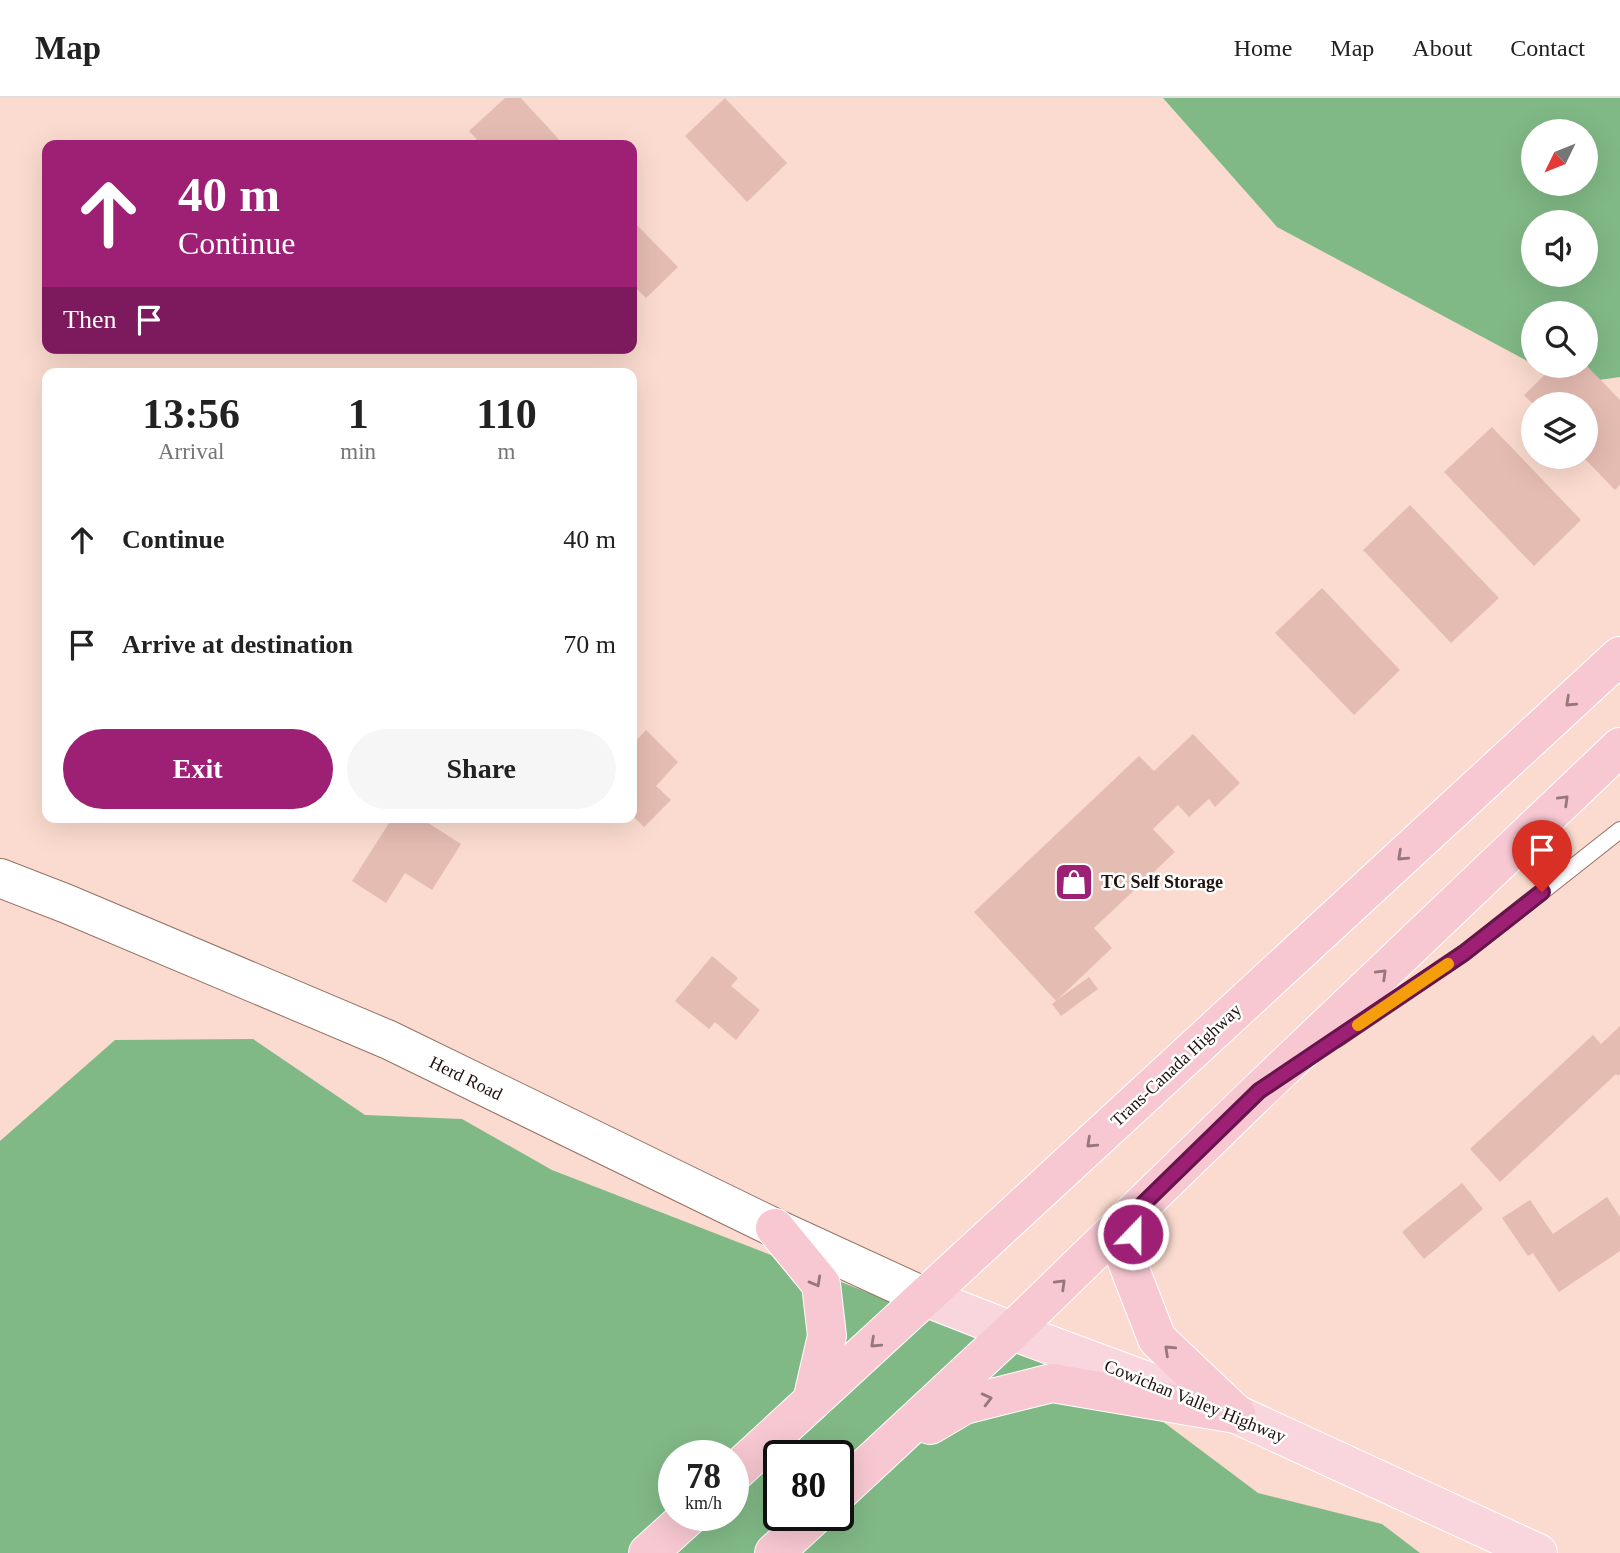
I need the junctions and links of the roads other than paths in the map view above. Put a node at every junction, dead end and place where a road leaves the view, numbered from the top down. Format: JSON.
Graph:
{"nodes":[{"id":1,"x":1620,"y":656,"type":"edge"},
{"id":2,"x":1620,"y":747,"type":"edge"},
{"id":3,"x":1620,"y":830,"type":"edge"},
{"id":4,"x":0,"y":878,"type":"edge"},
{"id":5,"x":1259,"y":1091,"type":"junction"},
{"id":6,"x":1139,"y":1208,"type":"junction"},
{"id":7,"x":775,"y":1228,"type":"junction"},
{"id":8,"x":925,"y":1297,"type":"junction"},
{"id":9,"x":1012,"y":1331,"type":"junction"},
{"id":10,"x":812,"y":1401,"type":"junction"},
{"id":11,"x":1236,"y":1413,"type":"junction"},
{"id":12,"x":883,"y":1452,"type":"junction"},
{"id":13,"x":749,"y":1459,"type":"edge"},
{"id":14,"x":854,"y":1478,"type":"edge"},
{"id":15,"x":672,"y":1531,"type":"edge"},
{"id":16,"x":798,"y":1531,"type":"edge"},
{"id":17,"x":648,"y":1553,"type":"edge"},
{"id":18,"x":774,"y":1553,"type":"edge"},
{"id":19,"x":1538,"y":1553,"type":"edge"}],
"edges":[{"from":1,"to":8,"type":"highway","name":"Trans-Canada Highway","one_way":true},
{"from":5,"to":2,"type":"highway","one_way":true},
{"from":3,"to":5,"type":"lane"},
{"from":4,"to":7,"type":"street","name":"Herd Road"},
{"from":5,"to":6,"type":"highway"},
{"from":9,"to":6,"type":"highway","one_way":true},
{"from":11,"to":6,"type":"highway","one_way":true},
{"from":7,"to":8,"type":"street","name":"Herd Road"},
{"from":7,"to":10,"type":"highway","one_way":true},
{"from":8,"to":9,"type":"main road","name":"Cowichan Valley Highway"},
{"from":8,"to":10,"type":"highway","name":"Trans-Canada Highway","one_way":true},
{"from":9,"to":11,"type":"main road","name":"Cowichan Valley Highway"},
{"from":9,"to":12,"type":"highway"},
{"from":10,"to":13,"type":"highway","name":"Trans-Canada Highway"},
{"from":12,"to":11,"type":"highway","one_way":true},
{"from":11,"to":19,"type":"main road","name":"Cowichan Valley Highway"},
{"from":12,"to":14,"type":"highway"},
{"from":15,"to":17,"type":"highway"},
{"from":16,"to":18,"type":"highway"}]}
